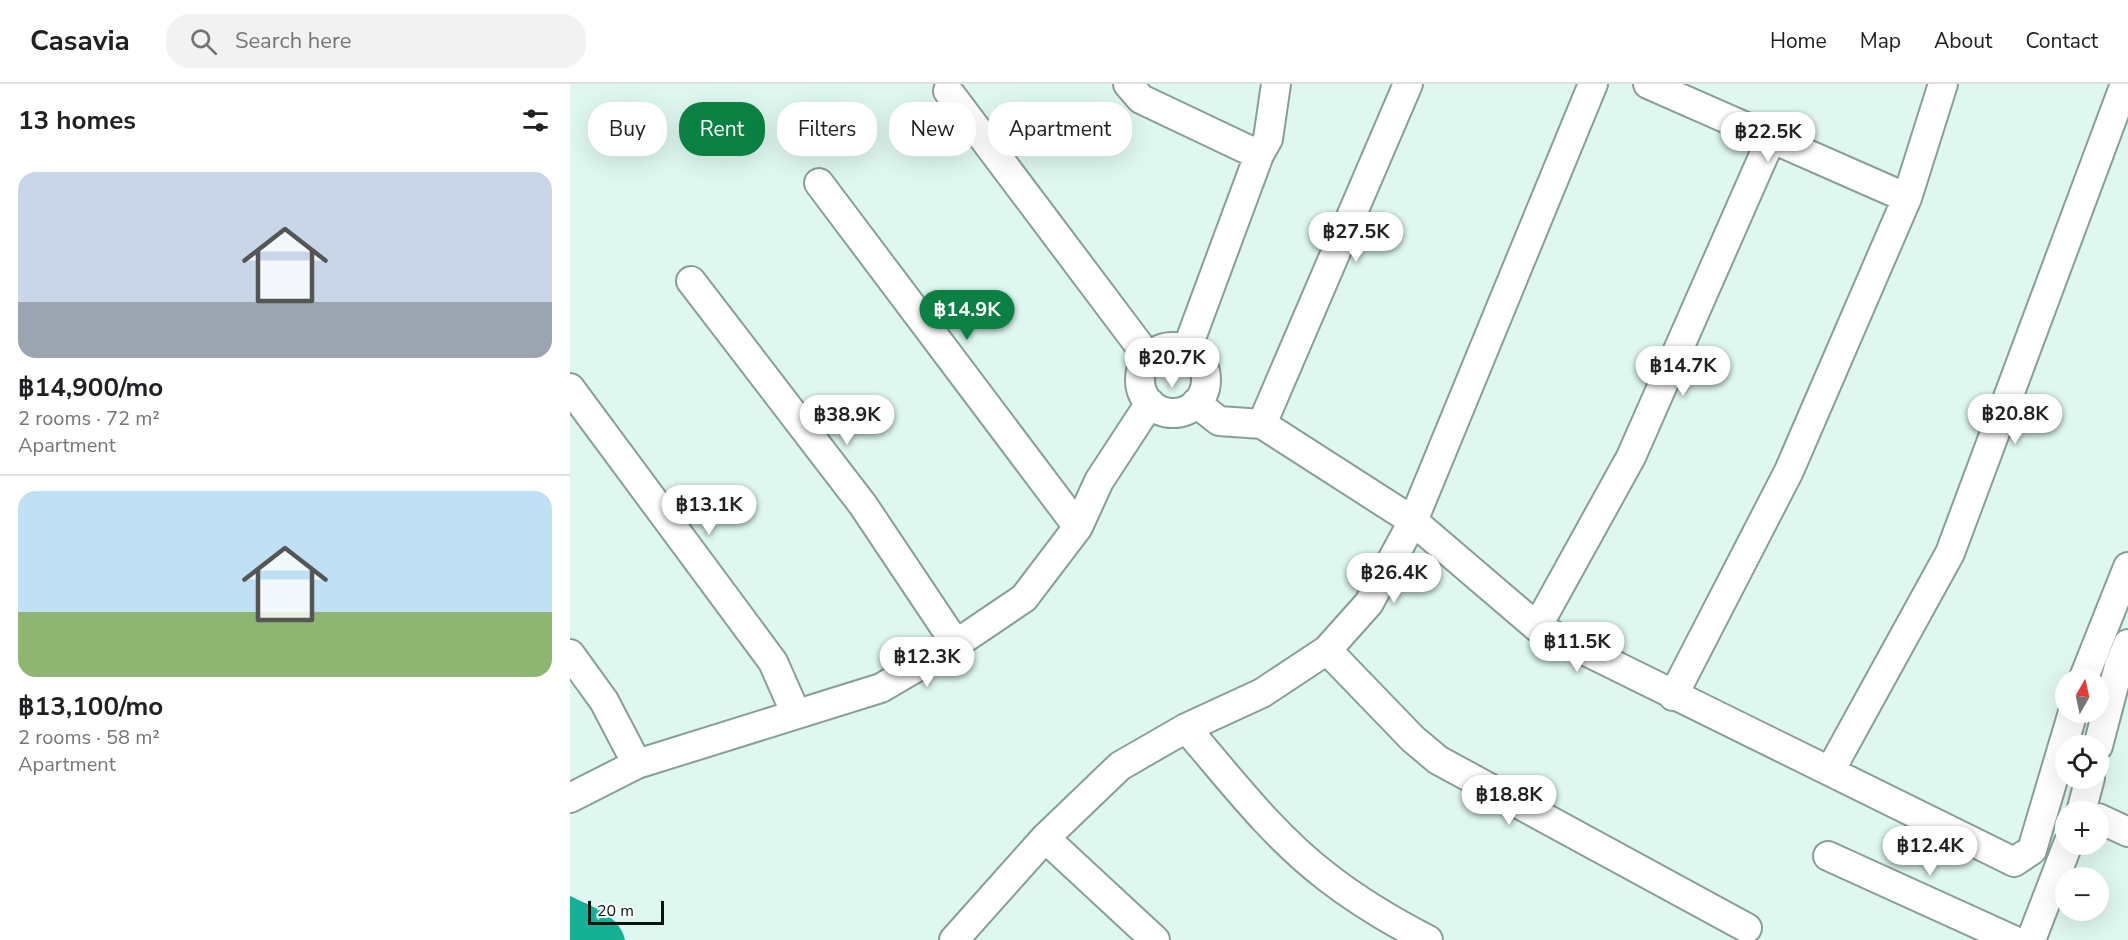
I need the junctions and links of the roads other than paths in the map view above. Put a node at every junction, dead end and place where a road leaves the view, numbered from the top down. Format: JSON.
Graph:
{"nodes":[{"id":1,"x":1128,"y":84,"type":"edge"},
{"id":2,"x":1276,"y":84,"type":"edge"},
{"id":3,"x":1408,"y":84,"type":"edge"},
{"id":4,"x":1593,"y":84,"type":"edge"},
{"id":5,"x":1648,"y":84,"type":"edge"},
{"id":6,"x":1943,"y":84,"type":"edge"},
{"id":7,"x":2125,"y":84,"type":"edge"},
{"id":8,"x":948,"y":92,"type":"dead end"},
{"id":9,"x":1771,"y":139,"type":"junction"},
{"id":10,"x":1259,"y":155,"type":"junction"},
{"id":11,"x":819,"y":183,"type":"dead end"},
{"id":12,"x":1907,"y":198,"type":"junction"},
{"id":13,"x":691,"y":281,"type":"dead end"},
{"id":14,"x":1187,"y":349,"type":"junction"},
{"id":15,"x":1148,"y":357,"type":"junction"},
{"id":16,"x":570,"y":388,"type":"edge"},
{"id":17,"x":1150,"y":403,"type":"junction"},
{"id":18,"x":1197,"y":403,"type":"junction"},
{"id":19,"x":1262,"y":423,"type":"junction"},
{"id":20,"x":1413,"y":521,"type":"junction"},
{"id":21,"x":1078,"y":527,"type":"junction"},
{"id":22,"x":2128,"y":567,"type":"edge"},
{"id":23,"x":1537,"y":627,"type":"junction"},
{"id":24,"x":956,"y":644,"type":"junction"},
{"id":25,"x":1327,"y":650,"type":"junction"},
{"id":26,"x":570,"y":654,"type":"edge"},
{"id":27,"x":2125,"y":660,"type":"edge"},
{"id":28,"x":2088,"y":669,"type":"edge"},
{"id":29,"x":1673,"y":696,"type":"junction"},
{"id":30,"x":796,"y":714,"type":"junction"},
{"id":31,"x":2070,"y":723,"type":"edge"},
{"id":32,"x":1186,"y":728,"type":"junction"},
{"id":33,"x":2101,"y":735,"type":"edge"},
{"id":34,"x":637,"y":764,"type":"junction"},
{"id":35,"x":1830,"y":771,"type":"junction"},
{"id":36,"x":570,"y":798,"type":"edge"},
{"id":37,"x":2109,"y":823,"type":"edge"},
{"id":38,"x":2128,"y":832,"type":"edge"},
{"id":39,"x":1045,"y":838,"type":"junction"},
{"id":40,"x":2064,"y":855,"type":"edge"},
{"id":41,"x":1828,"y":856,"type":"dead end"},
{"id":42,"x":1747,"y":928,"type":"dead end"},
{"id":43,"x":954,"y":940,"type":"edge"},
{"id":44,"x":1155,"y":940,"type":"edge"},
{"id":45,"x":1428,"y":940,"type":"edge"},
{"id":46,"x":2013,"y":940,"type":"edge"},
{"id":47,"x":2031,"y":940,"type":"edge"}],
"edges":[{"from":1,"to":10,"type":"street"},
{"from":2,"to":10,"type":"street"},
{"from":3,"to":19,"type":"street"},
{"from":4,"to":20,"type":"street"},
{"from":5,"to":9,"type":"street"},
{"from":6,"to":12,"type":"street"},
{"from":7,"to":35,"type":"street"},
{"from":8,"to":15,"type":"street"},
{"from":9,"to":12,"type":"street"},
{"from":9,"to":23,"type":"street"},
{"from":10,"to":14,"type":"street"},
{"from":11,"to":21,"type":"street"},
{"from":12,"to":29,"type":"street"},
{"from":13,"to":24,"type":"street"},
{"from":14,"to":15,"type":"street"},
{"from":14,"to":18,"type":"street"},
{"from":15,"to":17,"type":"street"},
{"from":16,"to":30,"type":"street"},
{"from":17,"to":18,"type":"street"},
{"from":17,"to":21,"type":"street"},
{"from":18,"to":19,"type":"street"},
{"from":19,"to":20,"type":"street"},
{"from":20,"to":23,"type":"street"},
{"from":20,"to":25,"type":"street"},
{"from":21,"to":24,"type":"street"},
{"from":22,"to":28,"type":"street"},
{"from":23,"to":29,"type":"street"},
{"from":24,"to":30,"type":"street"},
{"from":25,"to":32,"type":"street"},
{"from":25,"to":42,"type":"street"},
{"from":26,"to":34,"type":"street"},
{"from":27,"to":33,"type":"street"},
{"from":29,"to":35,"type":"street"},
{"from":30,"to":34,"type":"street"},
{"from":31,"to":35,"type":"street"},
{"from":32,"to":39,"type":"street"},
{"from":32,"to":45,"type":"street"},
{"from":34,"to":36,"type":"street"},
{"from":37,"to":38,"type":"street"},
{"from":39,"to":43,"type":"street"},
{"from":39,"to":44,"type":"street"},
{"from":40,"to":47,"type":"street"},
{"from":41,"to":46,"type":"street"}]}
